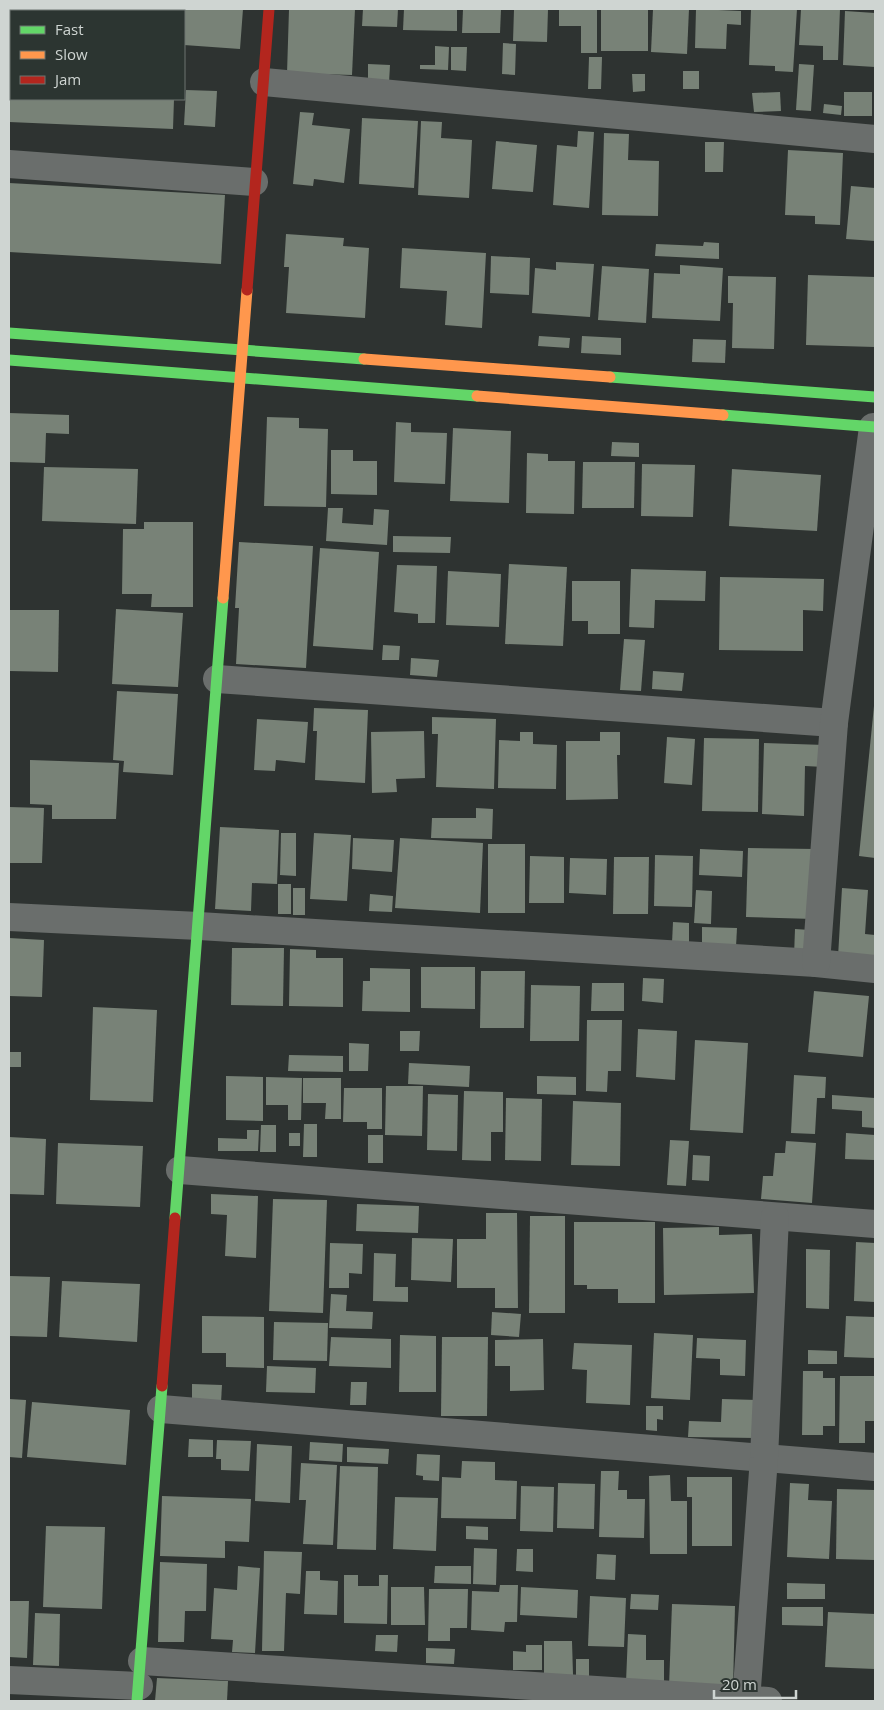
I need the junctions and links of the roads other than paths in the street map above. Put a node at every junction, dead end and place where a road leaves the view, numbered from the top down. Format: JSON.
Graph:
{"nodes":[{"id":1,"x":269,"y":9,"type":"edge"},
{"id":2,"x":264,"y":82,"type":"junction"},
{"id":3,"x":875,"y":139,"type":"edge"},
{"id":4,"x":9,"y":164,"type":"edge"},
{"id":5,"x":254,"y":182,"type":"junction"},
{"id":6,"x":9,"y":333,"type":"edge"},
{"id":7,"x":243,"y":349,"type":"junction"},
{"id":8,"x":9,"y":360,"type":"edge"},
{"id":9,"x":241,"y":378,"type":"junction"},
{"id":10,"x":875,"y":397,"type":"edge"},
{"id":11,"x":874,"y":427,"type":"edge"},
{"id":12,"x":218,"y":679,"type":"junction"},
{"id":13,"x":834,"y":723,"type":"junction"},
{"id":14,"x":9,"y":917,"type":"edge"},
{"id":15,"x":199,"y":926,"type":"junction"},
{"id":16,"x":816,"y":963,"type":"junction"},
{"id":17,"x":875,"y":969,"type":"edge"},
{"id":18,"x":180,"y":1170,"type":"junction"},
{"id":19,"x":775,"y":1217,"type":"junction"},
{"id":20,"x":875,"y":1224,"type":"edge"},
{"id":21,"x":161,"y":1409,"type":"junction"},
{"id":22,"x":764,"y":1458,"type":"junction"},
{"id":23,"x":875,"y":1467,"type":"edge"},
{"id":24,"x":9,"y":1680,"type":"edge"},
{"id":25,"x":139,"y":1683,"type":"edge"},
{"id":26,"x":753,"y":1701,"type":"edge"}],
"edges":[{"from":1,"to":2,"type":"street"},
{"from":2,"to":3,"type":"street"},
{"from":2,"to":5,"type":"street"},
{"from":4,"to":5,"type":"street"},
{"from":5,"to":7,"type":"street"},
{"from":6,"to":7,"type":"street"},
{"from":7,"to":9,"type":"street"},
{"from":7,"to":10,"type":"street"},
{"from":8,"to":9,"type":"street"},
{"from":9,"to":11,"type":"street"},
{"from":9,"to":12,"type":"street"},
{"from":11,"to":13,"type":"street"},
{"from":12,"to":13,"type":"street"},
{"from":12,"to":15,"type":"street"},
{"from":13,"to":16,"type":"street"},
{"from":14,"to":15,"type":"street"},
{"from":15,"to":16,"type":"street"},
{"from":15,"to":18,"type":"street"},
{"from":16,"to":17,"type":"street"},
{"from":18,"to":19,"type":"street"},
{"from":18,"to":21,"type":"street"},
{"from":19,"to":20,"type":"street"},
{"from":19,"to":22,"type":"street"},
{"from":21,"to":22,"type":"street"},
{"from":21,"to":25,"type":"street"},
{"from":22,"to":23,"type":"street"},
{"from":22,"to":26,"type":"street"},
{"from":24,"to":25,"type":"street"},
{"from":25,"to":26,"type":"street"}]}
